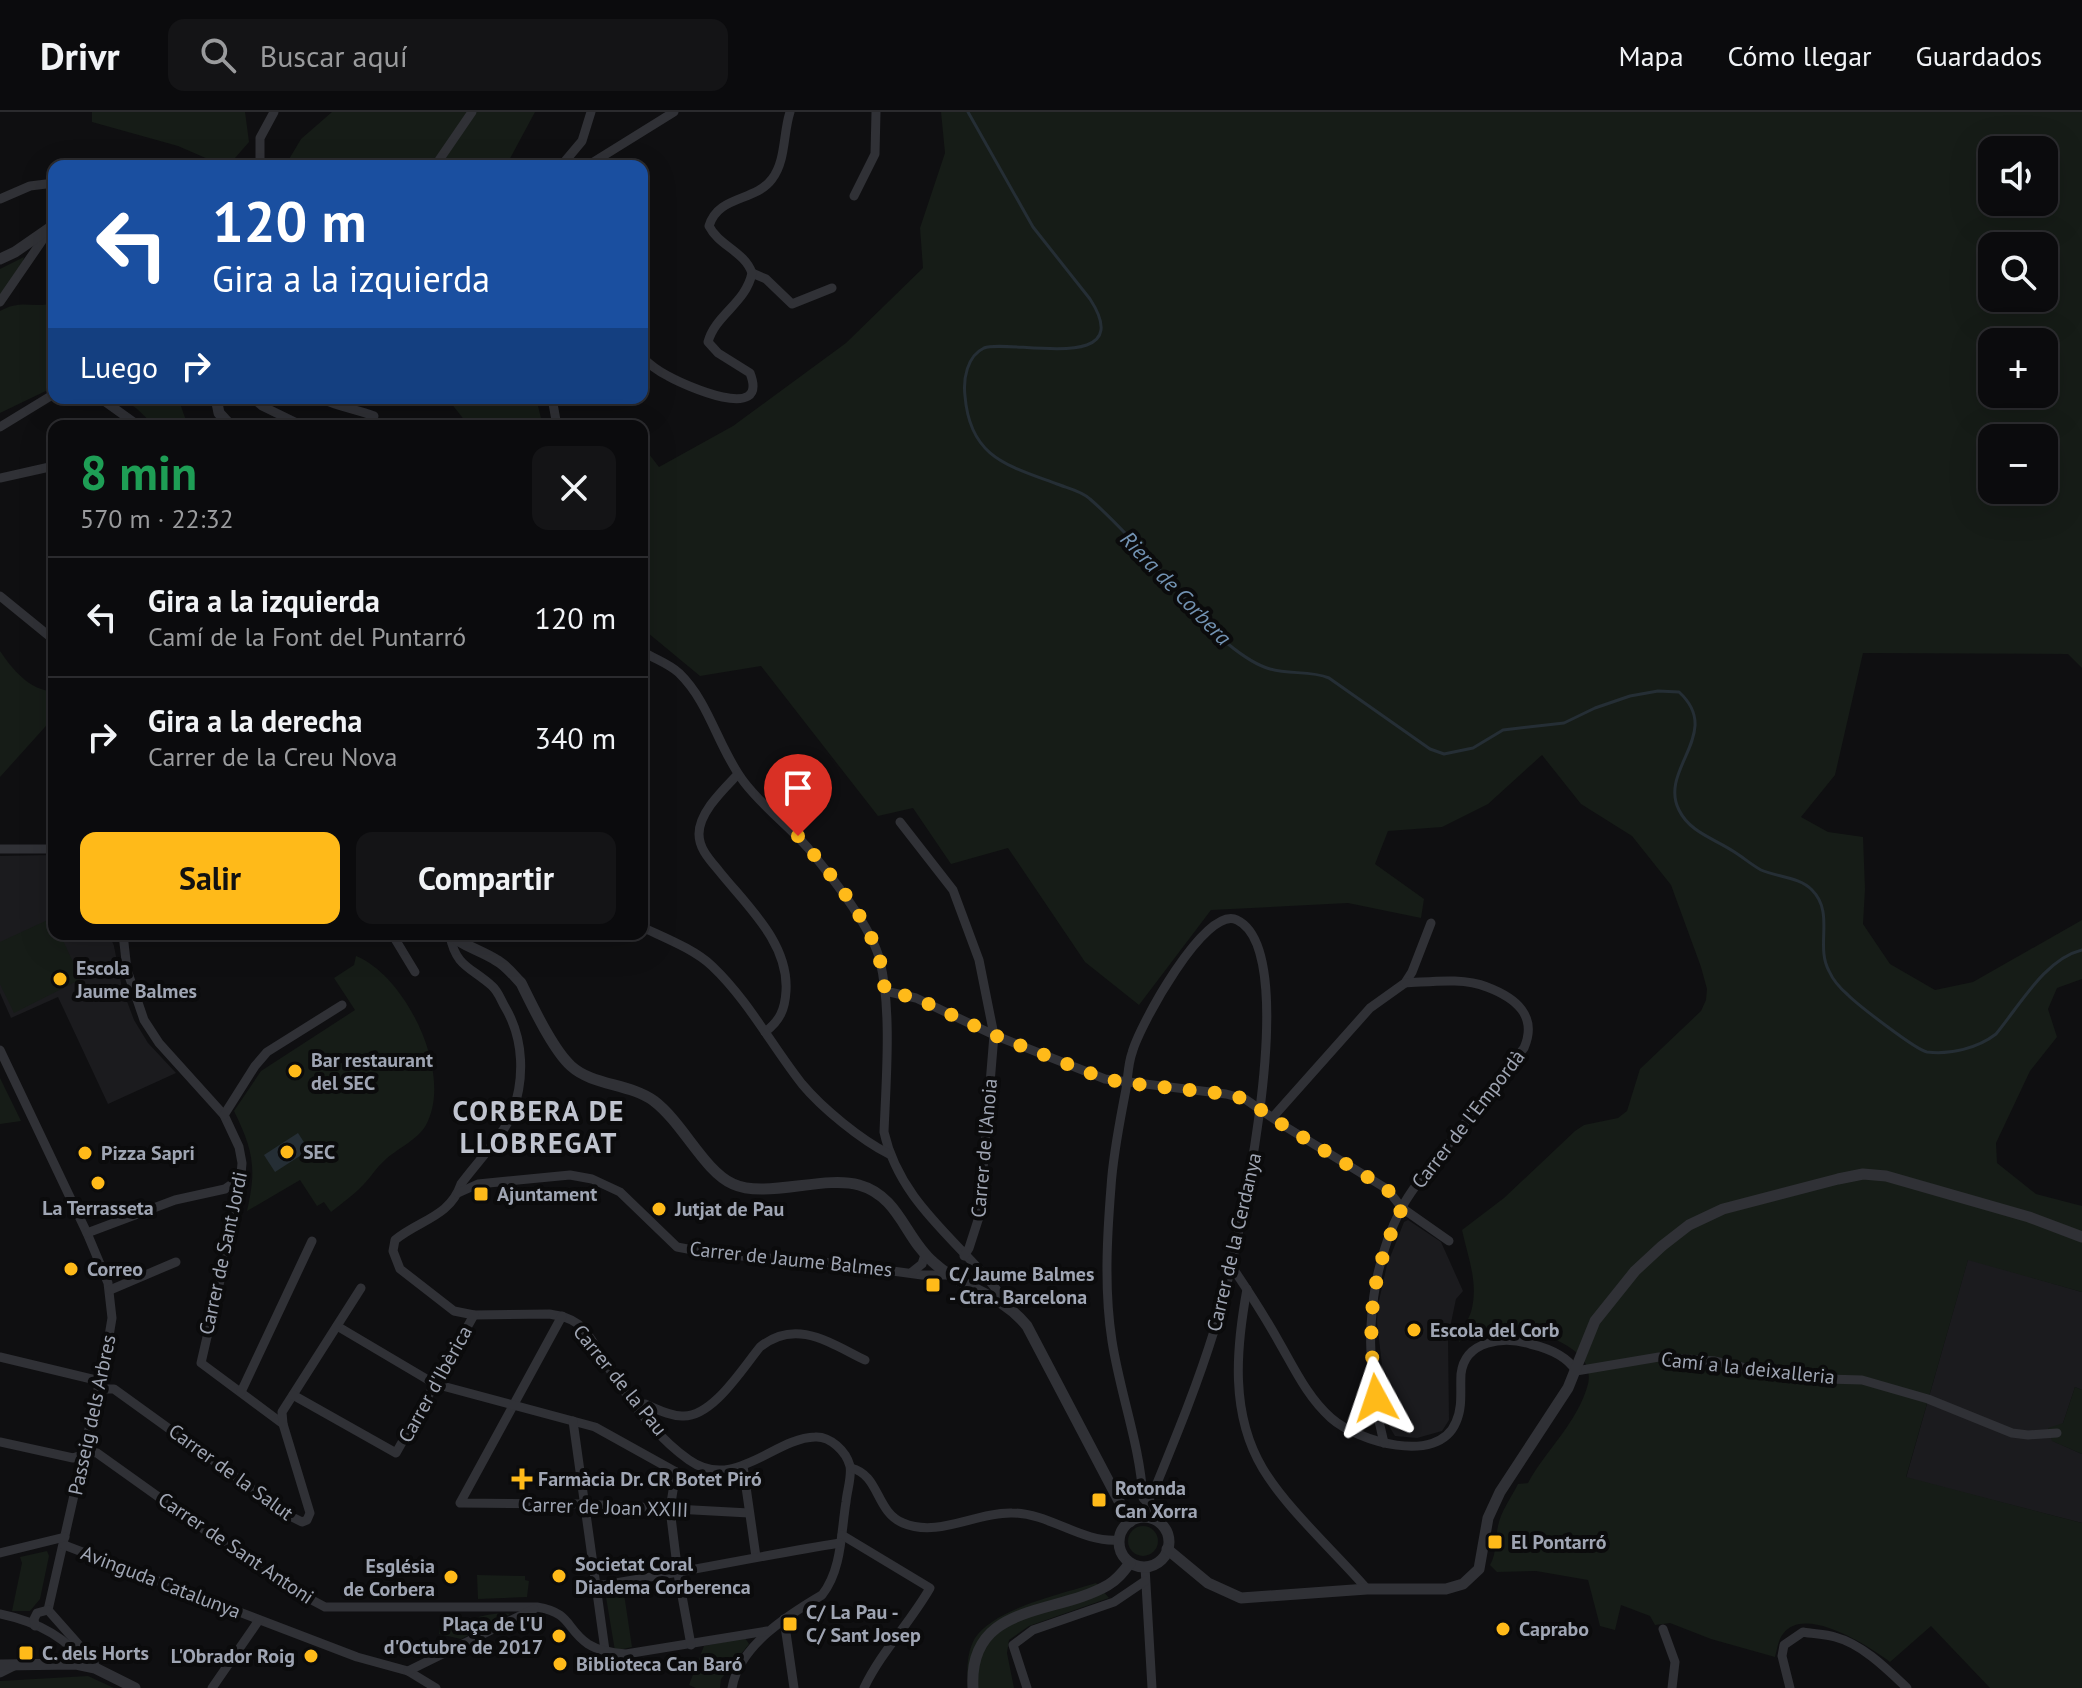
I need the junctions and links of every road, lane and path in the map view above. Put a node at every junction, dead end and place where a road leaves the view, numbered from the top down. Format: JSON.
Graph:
{"nodes":[{"id":1,"x":274,"y":112,"type":"edge"},
{"id":2,"x":472,"y":112,"type":"edge"},
{"id":3,"x":591,"y":112,"type":"edge"},
{"id":4,"x":674,"y":112,"type":"edge"},
{"id":5,"x":790,"y":112,"type":"edge"},
{"id":6,"x":876,"y":112,"type":"edge"},
{"id":7,"x":260,"y":160,"type":"edge"},
{"id":8,"x":439,"y":160,"type":"edge"},
{"id":9,"x":566,"y":160,"type":"edge"},
{"id":10,"x":597,"y":160,"type":"edge"},
{"id":11,"x":48,"y":184,"type":"edge"},
{"id":12,"x":854,"y":196,"type":"dead end"},
{"id":13,"x":0,"y":199,"type":"edge"},
{"id":14,"x":48,"y":229,"type":"edge"},
{"id":15,"x":48,"y":232,"type":"edge"},
{"id":16,"x":0,"y":259,"type":"edge"},
{"id":17,"x":752,"y":273,"type":"junction"},
{"id":18,"x":832,"y":288,"type":"dead end"},
{"id":19,"x":0,"y":302,"type":"edge"},
{"id":20,"x":648,"y":362,"type":"edge"},
{"id":21,"x":48,"y":398,"type":"edge"},
{"id":22,"x":108,"y":404,"type":"edge"},
{"id":23,"x":260,"y":404,"type":"edge"},
{"id":24,"x":332,"y":404,"type":"edge"},
{"id":25,"x":374,"y":416,"type":"dead end"},
{"id":26,"x":131,"y":420,"type":"edge"},
{"id":27,"x":291,"y":420,"type":"edge"},
{"id":28,"x":0,"y":427,"type":"edge"},
{"id":29,"x":48,"y":467,"type":"edge"},
{"id":30,"x":0,"y":478,"type":"edge"},
{"id":31,"x":0,"y":596,"type":"edge"},
{"id":32,"x":48,"y":635,"type":"edge"},
{"id":33,"x":648,"y":654,"type":"edge"},
{"id":34,"x":738,"y":774,"type":"junction"},
{"id":35,"x":900,"y":822,"type":"dead end"},
{"id":36,"x":0,"y":849,"type":"edge"},
{"id":37,"x":48,"y":849,"type":"edge"},
{"id":38,"x":1431,"y":923,"type":"dead end"},
{"id":39,"x":648,"y":930,"type":"edge"},
{"id":40,"x":124,"y":940,"type":"edge"},
{"id":41,"x":396,"y":940,"type":"edge"},
{"id":42,"x":450,"y":940,"type":"edge"},
{"id":43,"x":458,"y":940,"type":"edge"},
{"id":44,"x":475,"y":950,"type":"junction"},
{"id":45,"x":465,"y":967,"type":"junction"},
{"id":46,"x":415,"y":972,"type":"dead end"},
{"id":47,"x":1405,"y":983,"type":"junction"},
{"id":48,"x":885,"y":991,"type":"junction"},
{"id":49,"x":342,"y":1005,"type":"dead end"},
{"id":50,"x":765,"y":1032,"type":"junction"},
{"id":51,"x":994,"y":1035,"type":"junction"},
{"id":52,"x":0,"y":1050,"type":"edge"},
{"id":53,"x":1127,"y":1083,"type":"junction"},
{"id":54,"x":1261,"y":1109,"type":"junction"},
{"id":55,"x":224,"y":1115,"type":"junction"},
{"id":56,"x":1273,"y":1117,"type":"junction"},
{"id":57,"x":889,"y":1154,"type":"junction"},
{"id":58,"x":477,"y":1162,"type":"junction"},
{"id":59,"x":242,"y":1177,"type":"junction"},
{"id":60,"x":483,"y":1183,"type":"junction"},
{"id":61,"x":458,"y":1193,"type":"junction"},
{"id":62,"x":1402,"y":1208,"type":"junction"},
{"id":63,"x":87,"y":1233,"type":"junction"},
{"id":64,"x":2082,"y":1237,"type":"edge"},
{"id":65,"x":312,"y":1241,"type":"dead end"},
{"id":66,"x":1449,"y":1241,"type":"dead end"},
{"id":67,"x":925,"y":1255,"type":"junction"},
{"id":68,"x":964,"y":1256,"type":"junction"},
{"id":69,"x":176,"y":1262,"type":"dead end"},
{"id":70,"x":1230,"y":1264,"type":"junction"},
{"id":71,"x":912,"y":1272,"type":"junction"},
{"id":72,"x":949,"y":1275,"type":"junction"},
{"id":73,"x":361,"y":1288,"type":"dead end"},
{"id":74,"x":1247,"y":1289,"type":"junction"},
{"id":75,"x":110,"y":1290,"type":"junction"},
{"id":76,"x":1008,"y":1305,"type":"junction"},
{"id":77,"x":474,"y":1315,"type":"junction"},
{"id":78,"x":562,"y":1316,"type":"junction"},
{"id":79,"x":337,"y":1326,"type":"junction"},
{"id":80,"x":0,"y":1357,"type":"edge"},
{"id":81,"x":865,"y":1360,"type":"dead end"},
{"id":82,"x":1576,"y":1371,"type":"junction"},
{"id":83,"x":435,"y":1384,"type":"junction"},
{"id":84,"x":100,"y":1385,"type":"junction"},
{"id":85,"x":241,"y":1392,"type":"junction"},
{"id":86,"x":293,"y":1395,"type":"junction"},
{"id":87,"x":514,"y":1406,"type":"junction"},
{"id":88,"x":639,"y":1408,"type":"junction"},
{"id":89,"x":573,"y":1421,"type":"junction"},
{"id":90,"x":283,"y":1424,"type":"junction"},
{"id":91,"x":2057,"y":1433,"type":"dead end"},
{"id":92,"x":0,"y":1442,"type":"edge"},
{"id":93,"x":1384,"y":1443,"type":"junction"},
{"id":94,"x":679,"y":1452,"type":"junction"},
{"id":95,"x":83,"y":1455,"type":"junction"},
{"id":96,"x":689,"y":1460,"type":"junction"},
{"id":97,"x":743,"y":1466,"type":"junction"},
{"id":98,"x":851,"y":1468,"type":"junction"},
{"id":99,"x":673,"y":1471,"type":"junction"},
{"id":100,"x":1148,"y":1492,"type":"junction"},
{"id":101,"x":583,"y":1504,"type":"junction"},
{"id":102,"x":670,"y":1509,"type":"junction"},
{"id":103,"x":749,"y":1513,"type":"junction"},
{"id":104,"x":1146,"y":1517,"type":"junction"},
{"id":105,"x":1130,"y":1522,"type":"junction"},
{"id":106,"x":841,"y":1539,"type":"junction"},
{"id":107,"x":1119,"y":1540,"type":"junction"},
{"id":108,"x":64,"y":1541,"type":"junction"},
{"id":109,"x":1167,"y":1549,"type":"junction"},
{"id":110,"x":0,"y":1553,"type":"edge"},
{"id":111,"x":756,"y":1557,"type":"junction"},
{"id":112,"x":1130,"y":1563,"type":"junction"},
{"id":113,"x":1145,"y":1567,"type":"junction"},
{"id":114,"x":678,"y":1574,"type":"junction"},
{"id":115,"x":1145,"y":1581,"type":"junction"},
{"id":116,"x":595,"y":1586,"type":"junction"},
{"id":117,"x":1367,"y":1589,"type":"junction"},
{"id":118,"x":537,"y":1607,"type":"junction"},
{"id":119,"x":0,"y":1614,"type":"edge"},
{"id":120,"x":52,"y":1614,"type":"junction"},
{"id":121,"x":784,"y":1619,"type":"junction"},
{"id":122,"x":259,"y":1620,"type":"junction"},
{"id":123,"x":35,"y":1626,"type":"junction"},
{"id":124,"x":1663,"y":1629,"type":"dead end"},
{"id":125,"x":47,"y":1631,"type":"junction"},
{"id":126,"x":767,"y":1631,"type":"junction"},
{"id":127,"x":691,"y":1645,"type":"junction"},
{"id":128,"x":605,"y":1650,"type":"junction"},
{"id":129,"x":19,"y":1664,"type":"junction"},
{"id":130,"x":0,"y":1665,"type":"edge"},
{"id":131,"x":91,"y":1667,"type":"junction"},
{"id":132,"x":408,"y":1671,"type":"junction"},
{"id":133,"x":0,"y":1673,"type":"edge"},
{"id":134,"x":135,"y":1688,"type":"edge"},
{"id":135,"x":212,"y":1688,"type":"edge"},
{"id":136,"x":436,"y":1688,"type":"edge"},
{"id":137,"x":732,"y":1688,"type":"edge"},
{"id":138,"x":794,"y":1688,"type":"edge"},
{"id":139,"x":864,"y":1688,"type":"edge"},
{"id":140,"x":973,"y":1688,"type":"edge"},
{"id":141,"x":1027,"y":1688,"type":"edge"},
{"id":142,"x":1152,"y":1688,"type":"edge"},
{"id":143,"x":1672,"y":1688,"type":"edge"},
{"id":144,"x":1790,"y":1688,"type":"edge"},
{"id":145,"x":1907,"y":1688,"type":"edge"}],
"edges":[{"from":1,"to":7,"type":"street"},
{"from":2,"to":8,"type":"street"},
{"from":3,"to":9,"type":"street"},
{"from":4,"to":10,"type":"street"},
{"from":5,"to":17,"type":"street"},
{"from":6,"to":12,"type":"street"},
{"from":11,"to":13,"type":"street"},
{"from":14,"to":16,"type":"street"},
{"from":15,"to":19,"type":"street"},
{"from":17,"to":18,"type":"street"},
{"from":17,"to":20,"type":"street"},
{"from":21,"to":28,"type":"street"},
{"from":22,"to":26,"type":"street"},
{"from":23,"to":27,"type":"street"},
{"from":24,"to":25,"type":"street"},
{"from":29,"to":30,"type":"street"},
{"from":31,"to":32,"type":"street"},
{"from":33,"to":34,"type":"street"},
{"from":34,"to":48,"type":"street"},
{"from":34,"to":50,"type":"street"},
{"from":35,"to":51,"type":"street","name":"Carrer de l'Anoia"},
{"from":36,"to":37,"type":"street"},
{"from":38,"to":47,"type":"street"},
{"from":39,"to":50,"type":"street"},
{"from":40,"to":55,"type":"street","name":"Carrer de Sant Jordi"},
{"from":41,"to":46,"type":"street"},
{"from":42,"to":45,"type":"street","name":"Carrer de la Pau"},
{"from":43,"to":44,"type":"street"},
{"from":44,"to":45,"type":"street"},
{"from":44,"to":67,"type":"street"},
{"from":45,"to":58,"type":"street","name":"Carrer de la Pau"},
{"from":47,"to":56,"type":"street"},
{"from":47,"to":62,"type":"street","name":"Carrer de l'Empordà"},
{"from":48,"to":51,"type":"street"},
{"from":48,"to":57,"type":"street"},
{"from":49,"to":55,"type":"street"},
{"from":50,"to":57,"type":"street"},
{"from":51,"to":53,"type":"street"},
{"from":51,"to":68,"type":"street","name":"Carrer de l'Anoia"},
{"from":52,"to":63,"type":"street","name":"Passeig dels Arbres"},
{"from":53,"to":54,"type":"street"},
{"from":53,"to":54,"type":"street","name":"Carrer de la Cerdanya"},
{"from":53,"to":100,"type":"street"},
{"from":54,"to":56,"type":"street"},
{"from":54,"to":70,"type":"street","name":"Carrer de la Cerdanya"},
{"from":55,"to":59,"type":"street","name":"Carrer de Sant Jordi"},
{"from":56,"to":62,"type":"street"},
{"from":57,"to":68,"type":"street"},
{"from":58,"to":60,"type":"street"},
{"from":58,"to":61,"type":"street","name":"Carrer de la Pau"},
{"from":59,"to":63,"type":"street"},
{"from":59,"to":85,"type":"street","name":"Carrer de Sant Jordi"},
{"from":60,"to":61,"type":"street","name":"Carrer de Jaume Balmes"},
{"from":60,"to":71,"type":"street","name":"Carrer de Jaume Balmes"},
{"from":61,"to":77,"type":"street","name":"Carrer de la Pau"},
{"from":62,"to":66,"type":"street"},
{"from":62,"to":93,"type":"street","name":"Carrer de l'Empordà"},
{"from":63,"to":75,"type":"street","name":"Passeig dels Arbres"},
{"from":64,"to":82,"type":"street"},
{"from":65,"to":85,"type":"street"},
{"from":67,"to":71,"type":"street","name":"Carrer de Jaume Balmes"},
{"from":67,"to":72,"type":"street"},
{"from":68,"to":76,"type":"street"},
{"from":69,"to":75,"type":"street"},
{"from":70,"to":74,"type":"street"},
{"from":70,"to":100,"type":"street","name":"Carrer de la Cerdanya"},
{"from":71,"to":72,"type":"street","name":"Carrer de Jaume Balmes"},
{"from":72,"to":76,"type":"street"},
{"from":73,"to":79,"type":"street"},
{"from":74,"to":93,"type":"street"},
{"from":74,"to":117,"type":"street"},
{"from":75,"to":84,"type":"street","name":"Passeig dels Arbres"},
{"from":76,"to":105,"type":"street"},
{"from":77,"to":78,"type":"street","name":"Carrer de la Pau"},
{"from":77,"to":83,"type":"street","name":"Carrer d'Ibèrica"},
{"from":78,"to":87,"type":"street"},
{"from":78,"to":88,"type":"street","name":"Carrer de la Pau"},
{"from":79,"to":83,"type":"street"},
{"from":79,"to":86,"type":"street"},
{"from":80,"to":84,"type":"street"},
{"from":81,"to":88,"type":"street"},
{"from":82,"to":91,"type":"street","name":"Camí a la deixalleria"},
{"from":82,"to":93,"type":"street"},
{"from":82,"to":117,"type":"street"},
{"from":83,"to":86,"type":"street","name":"Carrer d'Ibèrica"},
{"from":83,"to":87,"type":"street"},
{"from":84,"to":90,"type":"street","name":"Carrer de la Salut"},
{"from":84,"to":95,"type":"street","name":"Passeig dels Arbres"},
{"from":85,"to":90,"type":"street","name":"Carrer de Sant Jordi"},
{"from":86,"to":90,"type":"street"},
{"from":87,"to":89,"type":"street"},
{"from":87,"to":101,"type":"street","name":"Carrer de Joan XXIII"},
{"from":88,"to":94,"type":"street","name":"Carrer de la Pau"},
{"from":89,"to":99,"type":"street"},
{"from":89,"to":101,"type":"street"},
{"from":92,"to":95,"type":"street","name":"Carrer de Sant Antoni"},
{"from":94,"to":96,"type":"street","name":"Carrer de la Pau"},
{"from":94,"to":99,"type":"street"},
{"from":95,"to":108,"type":"street","name":"Passeig dels Arbres"},
{"from":95,"to":118,"type":"street","name":"Carrer de Sant Antoni"},
{"from":96,"to":97,"type":"street","name":"Carrer de la Pau"},
{"from":96,"to":99,"type":"street"},
{"from":97,"to":98,"type":"street","name":"Carrer de la Pau"},
{"from":97,"to":103,"type":"street"},
{"from":98,"to":106,"type":"street"},
{"from":98,"to":107,"type":"street","name":"Carrer de la Pau"},
{"from":99,"to":102,"type":"street"},
{"from":100,"to":104,"type":"street","name":"Carrer de la Cerdanya"},
{"from":101,"to":102,"type":"street","name":"Carrer de Joan XXIII"},
{"from":101,"to":116,"type":"street"},
{"from":102,"to":103,"type":"street","name":"Carrer de Joan XXIII"},
{"from":102,"to":114,"type":"street"},
{"from":103,"to":111,"type":"street"},
{"from":104,"to":105,"type":"street"},
{"from":104,"to":109,"type":"street"},
{"from":105,"to":107,"type":"street"},
{"from":106,"to":111,"type":"street"},
{"from":106,"to":121,"type":"street"},
{"from":106,"to":139,"type":"street"},
{"from":107,"to":112,"type":"street"},
{"from":108,"to":110,"type":"street"},
{"from":108,"to":120,"type":"street","name":"Passeig dels Arbres"},
{"from":108,"to":122,"type":"street","name":"Avinguda Catalunya"},
{"from":109,"to":113,"type":"street"},
{"from":109,"to":117,"type":"street"},
{"from":111,"to":114,"type":"street"},
{"from":112,"to":113,"type":"street"},
{"from":112,"to":140,"type":"street"},
{"from":113,"to":115,"type":"street"},
{"from":114,"to":116,"type":"street"},
{"from":114,"to":127,"type":"street"},
{"from":115,"to":141,"type":"street"},
{"from":115,"to":142,"type":"street"},
{"from":116,"to":128,"type":"street"},
{"from":118,"to":128,"type":"street","name":"Carrer de Sant Antoni"},
{"from":118,"to":132,"type":"street"},
{"from":119,"to":123,"type":"street"},
{"from":120,"to":123,"type":"street","name":"Passeig dels Arbres"},
{"from":120,"to":125,"type":"street","name":"Passeig dels Arbres"},
{"from":120,"to":131,"type":"street"},
{"from":121,"to":126,"type":"street"},
{"from":121,"to":138,"type":"street"},
{"from":122,"to":132,"type":"street","name":"Avinguda Catalunya"},
{"from":122,"to":135,"type":"street"},
{"from":123,"to":125,"type":"street"},
{"from":124,"to":143,"type":"street"},
{"from":125,"to":131,"type":"street"},
{"from":126,"to":127,"type":"street"},
{"from":126,"to":137,"type":"street"},
{"from":127,"to":128,"type":"street"},
{"from":129,"to":130,"type":"street"},
{"from":129,"to":131,"type":"street"},
{"from":129,"to":133,"type":"street"},
{"from":131,"to":134,"type":"street"},
{"from":132,"to":136,"type":"street","name":"Avinguda Catalunya"},
{"from":144,"to":145,"type":"street"}]}
